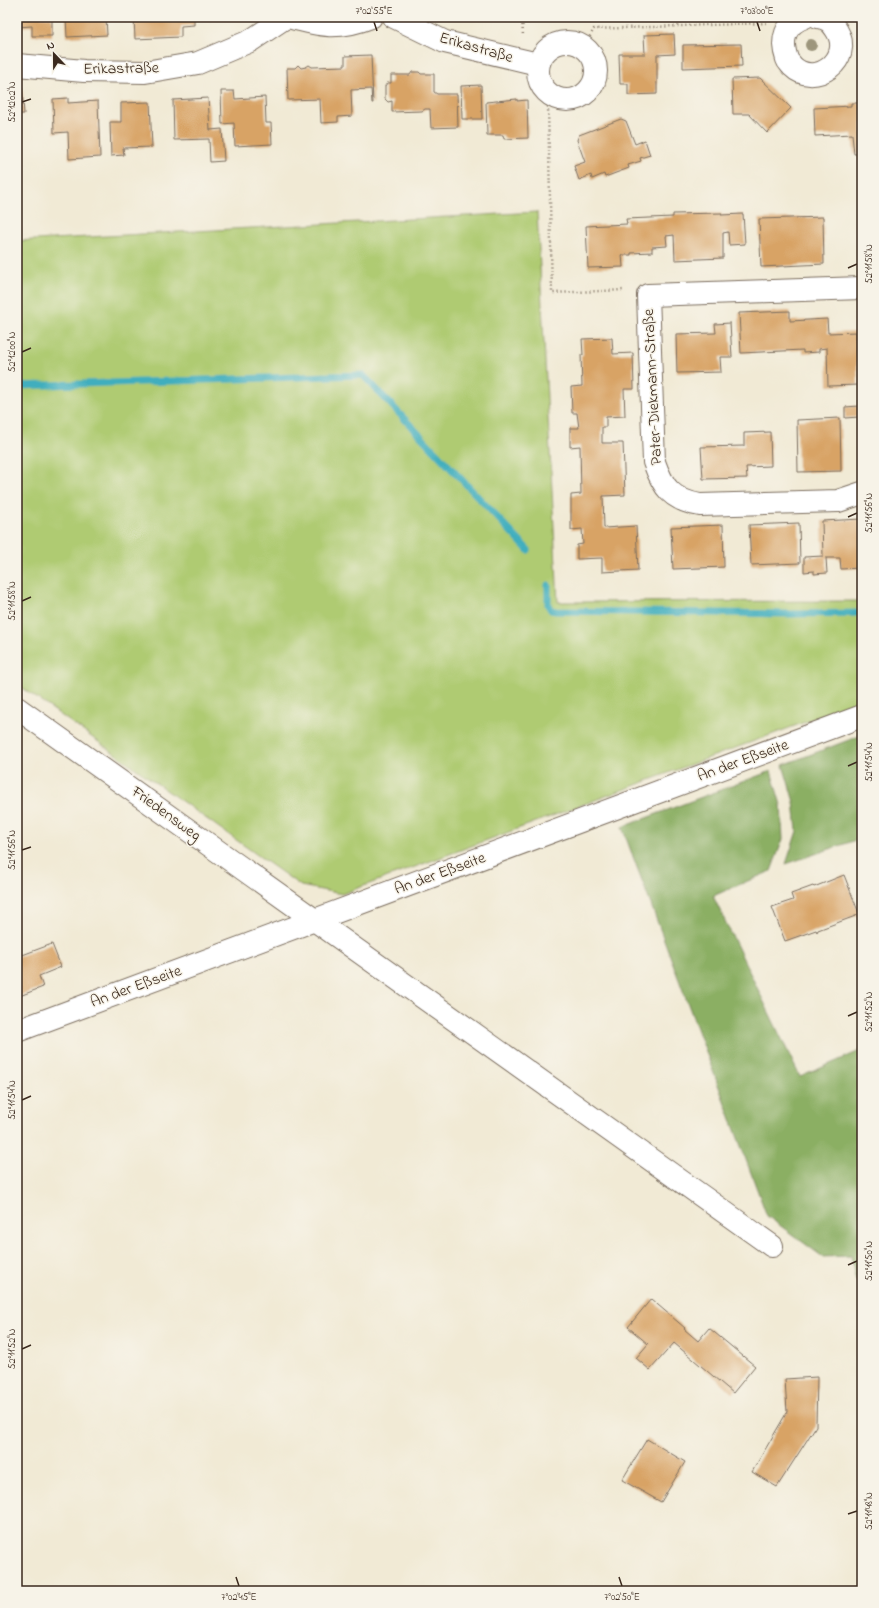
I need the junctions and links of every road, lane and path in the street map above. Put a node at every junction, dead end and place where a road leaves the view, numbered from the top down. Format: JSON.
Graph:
{"nodes":[{"id":1,"x":286,"y":17,"type":"edge"},
{"id":2,"x":371,"y":17,"type":"edge"},
{"id":3,"x":394,"y":17,"type":"edge"},
{"id":4,"x":818,"y":17,"type":"edge"},
{"id":5,"x":796,"y":23,"type":"edge"},
{"id":6,"x":584,"y":47,"type":"junction"},
{"id":7,"x":538,"y":64,"type":"junction"},
{"id":8,"x":17,"y":65,"type":"edge"},
{"id":9,"x":555,"y":97,"type":"junction"},
{"id":10,"x":862,"y":288,"type":"edge"},
{"id":11,"x":648,"y":295,"type":"junction"},
{"id":12,"x":862,"y":493,"type":"edge"},
{"id":13,"x":17,"y":708,"type":"edge"},
{"id":14,"x":862,"y":716,"type":"edge"},
{"id":15,"x":314,"y":921,"type":"junction"},
{"id":16,"x":17,"y":1031,"type":"edge"},
{"id":17,"x":772,"y":1246,"type":"dead end"}],
"edges":[{"from":1,"to":2,"type":"street","name":"Erikastraße"},
{"from":1,"to":8,"type":"street","name":"Erikastraße"},
{"from":3,"to":7,"type":"street","name":"Erikastraße"},
{"from":4,"to":5,"type":"street"},
{"from":5,"to":6,"type":"path"},
{"from":6,"to":7,"type":"street"},
{"from":6,"to":9,"type":"street"},
{"from":7,"to":9,"type":"street"},
{"from":9,"to":11,"type":"path"},
{"from":10,"to":11,"type":"street","name":"Pater-Diekmann-Straße"},
{"from":11,"to":12,"type":"street","name":"Pater-Diekmann-Straße"},
{"from":13,"to":15,"type":"street","name":"Friedensweg"},
{"from":14,"to":15,"type":"street","name":"An der Eßseite"},
{"from":15,"to":16,"type":"street","name":"An der Eßseite"},
{"from":15,"to":17,"type":"street","name":"Friedensweg"}]}
